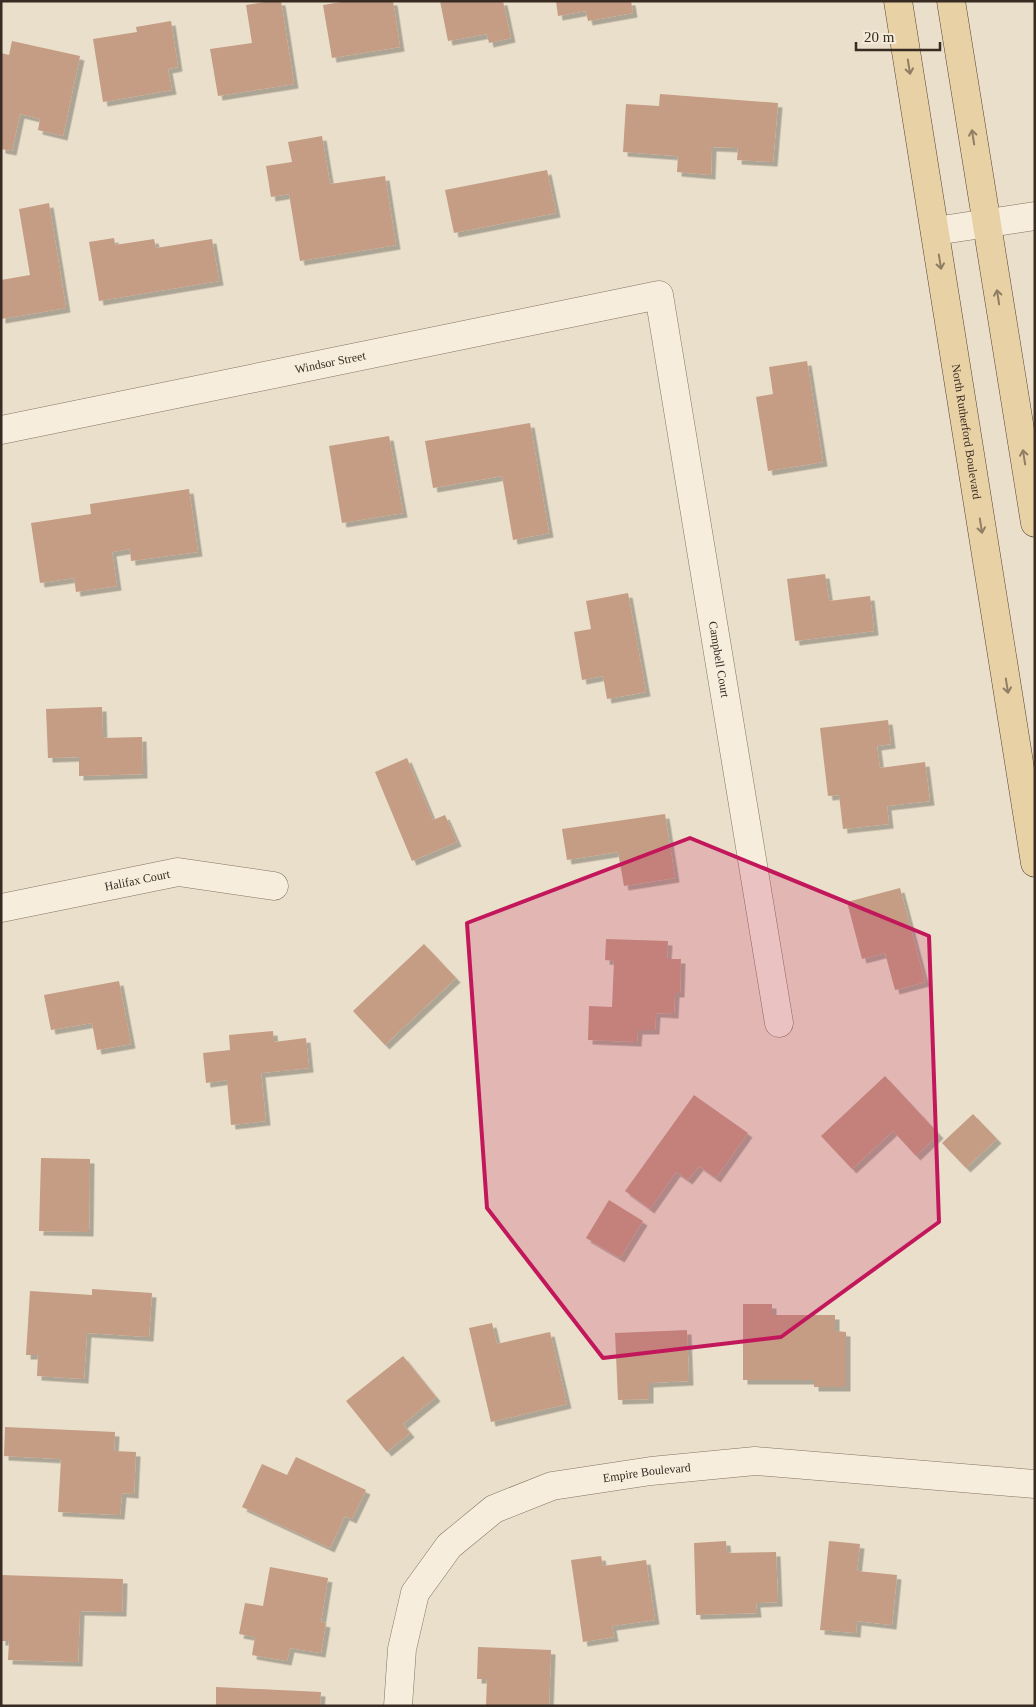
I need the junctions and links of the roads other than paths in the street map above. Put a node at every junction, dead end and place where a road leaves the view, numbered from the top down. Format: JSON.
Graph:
{"nodes":[{"id":1,"x":898,"y":1,"type":"edge"},
{"id":2,"x":951,"y":1,"type":"edge"},
{"id":3,"x":1035,"y":216,"type":"edge"},
{"id":4,"x":987,"y":223,"type":"junction"},
{"id":5,"x":935,"y":231,"type":"junction"},
{"id":6,"x":660,"y":295,"type":"joint"},
{"id":7,"x":1,"y":430,"type":"edge"},
{"id":8,"x":1035,"y":523,"type":"edge"},
{"id":9,"x":1035,"y":863,"type":"edge"},
{"id":10,"x":274,"y":886,"type":"dead end"},
{"id":11,"x":1,"y":908,"type":"edge"},
{"id":12,"x":779,"y":1023,"type":"dead end"},
{"id":13,"x":1035,"y":1484,"type":"edge"},
{"id":14,"x":398,"y":1706,"type":"edge"}],
"edges":[{"from":1,"to":5,"type":"main road","name":"North Rutherford Boulevard","one_way":true},
{"from":4,"to":2,"type":"main road","one_way":true},
{"from":3,"to":4,"type":"street"},
{"from":4,"to":5,"type":"street"},
{"from":8,"to":4,"type":"main road","one_way":true},
{"from":5,"to":9,"type":"main road","name":"North Rutherford Boulevard","one_way":true},
{"from":6,"to":7,"type":"street","name":"Windsor Street"},
{"from":6,"to":12,"type":"street","name":"Campbell Court"},
{"from":10,"to":11,"type":"street","name":"Halifax Court"},
{"from":13,"to":14,"type":"street","name":"Empire Boulevard"}]}
